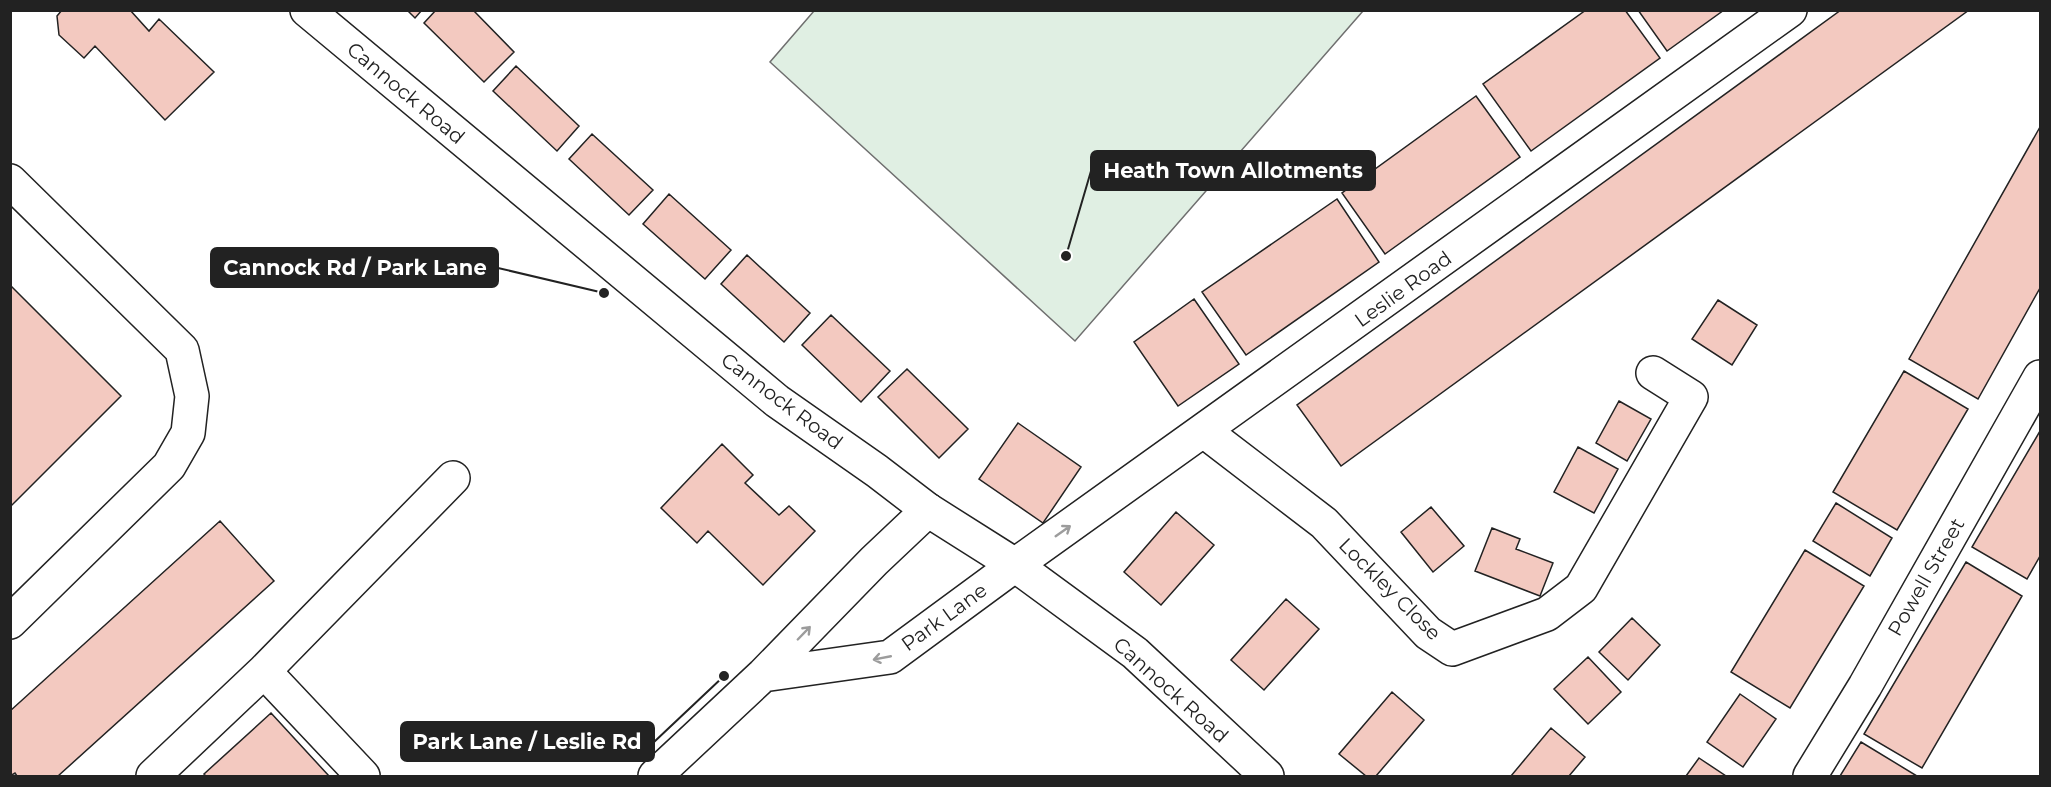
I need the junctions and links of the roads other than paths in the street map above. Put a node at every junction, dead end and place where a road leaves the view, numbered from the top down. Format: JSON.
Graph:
{"nodes":[{"id":1,"x":307,"y":10,"type":"edge"},
{"id":2,"x":1790,"y":10,"type":"edge"},
{"id":3,"x":10,"y":181,"type":"edge"},
{"id":4,"x":1653,"y":373,"type":"dead end"},
{"id":5,"x":2040,"y":376,"type":"edge"},
{"id":6,"x":1204,"y":431,"type":"junction"},
{"id":7,"x":453,"y":478,"type":"dead end"},
{"id":8,"x":928,"y":510,"type":"junction"},
{"id":9,"x":1015,"y":565,"type":"junction"},
{"id":10,"x":10,"y":622,"type":"edge"},
{"id":11,"x":264,"y":671,"type":"junction"},
{"id":12,"x":763,"y":675,"type":"junction"},
{"id":13,"x":153,"y":777,"type":"edge"},
{"id":14,"x":363,"y":777,"type":"edge"},
{"id":15,"x":655,"y":777,"type":"edge"},
{"id":16,"x":1267,"y":777,"type":"edge"},
{"id":17,"x":1810,"y":777,"type":"edge"}],
"edges":[{"from":1,"to":8,"type":"main road","name":"Cannock Road"},
{"from":2,"to":6,"type":"main road","name":"Leslie Road"},
{"from":3,"to":10,"type":"main road"},
{"from":4,"to":6,"type":"main road","name":"Lockley Close"},
{"from":5,"to":17,"type":"main road","name":"Powell Street"},
{"from":9,"to":6,"type":"main road","name":"Leslie Road","one_way":true},
{"from":7,"to":11,"type":"main road"},
{"from":8,"to":9,"type":"main road","name":"Cannock Road"},
{"from":12,"to":8,"type":"main road","one_way":true},
{"from":9,"to":12,"type":"main road","name":"Park Lane","one_way":true},
{"from":9,"to":16,"type":"main road","name":"Cannock Road"},
{"from":11,"to":13,"type":"main road"},
{"from":11,"to":14,"type":"main road"},
{"from":12,"to":15,"type":"main road"}]}
